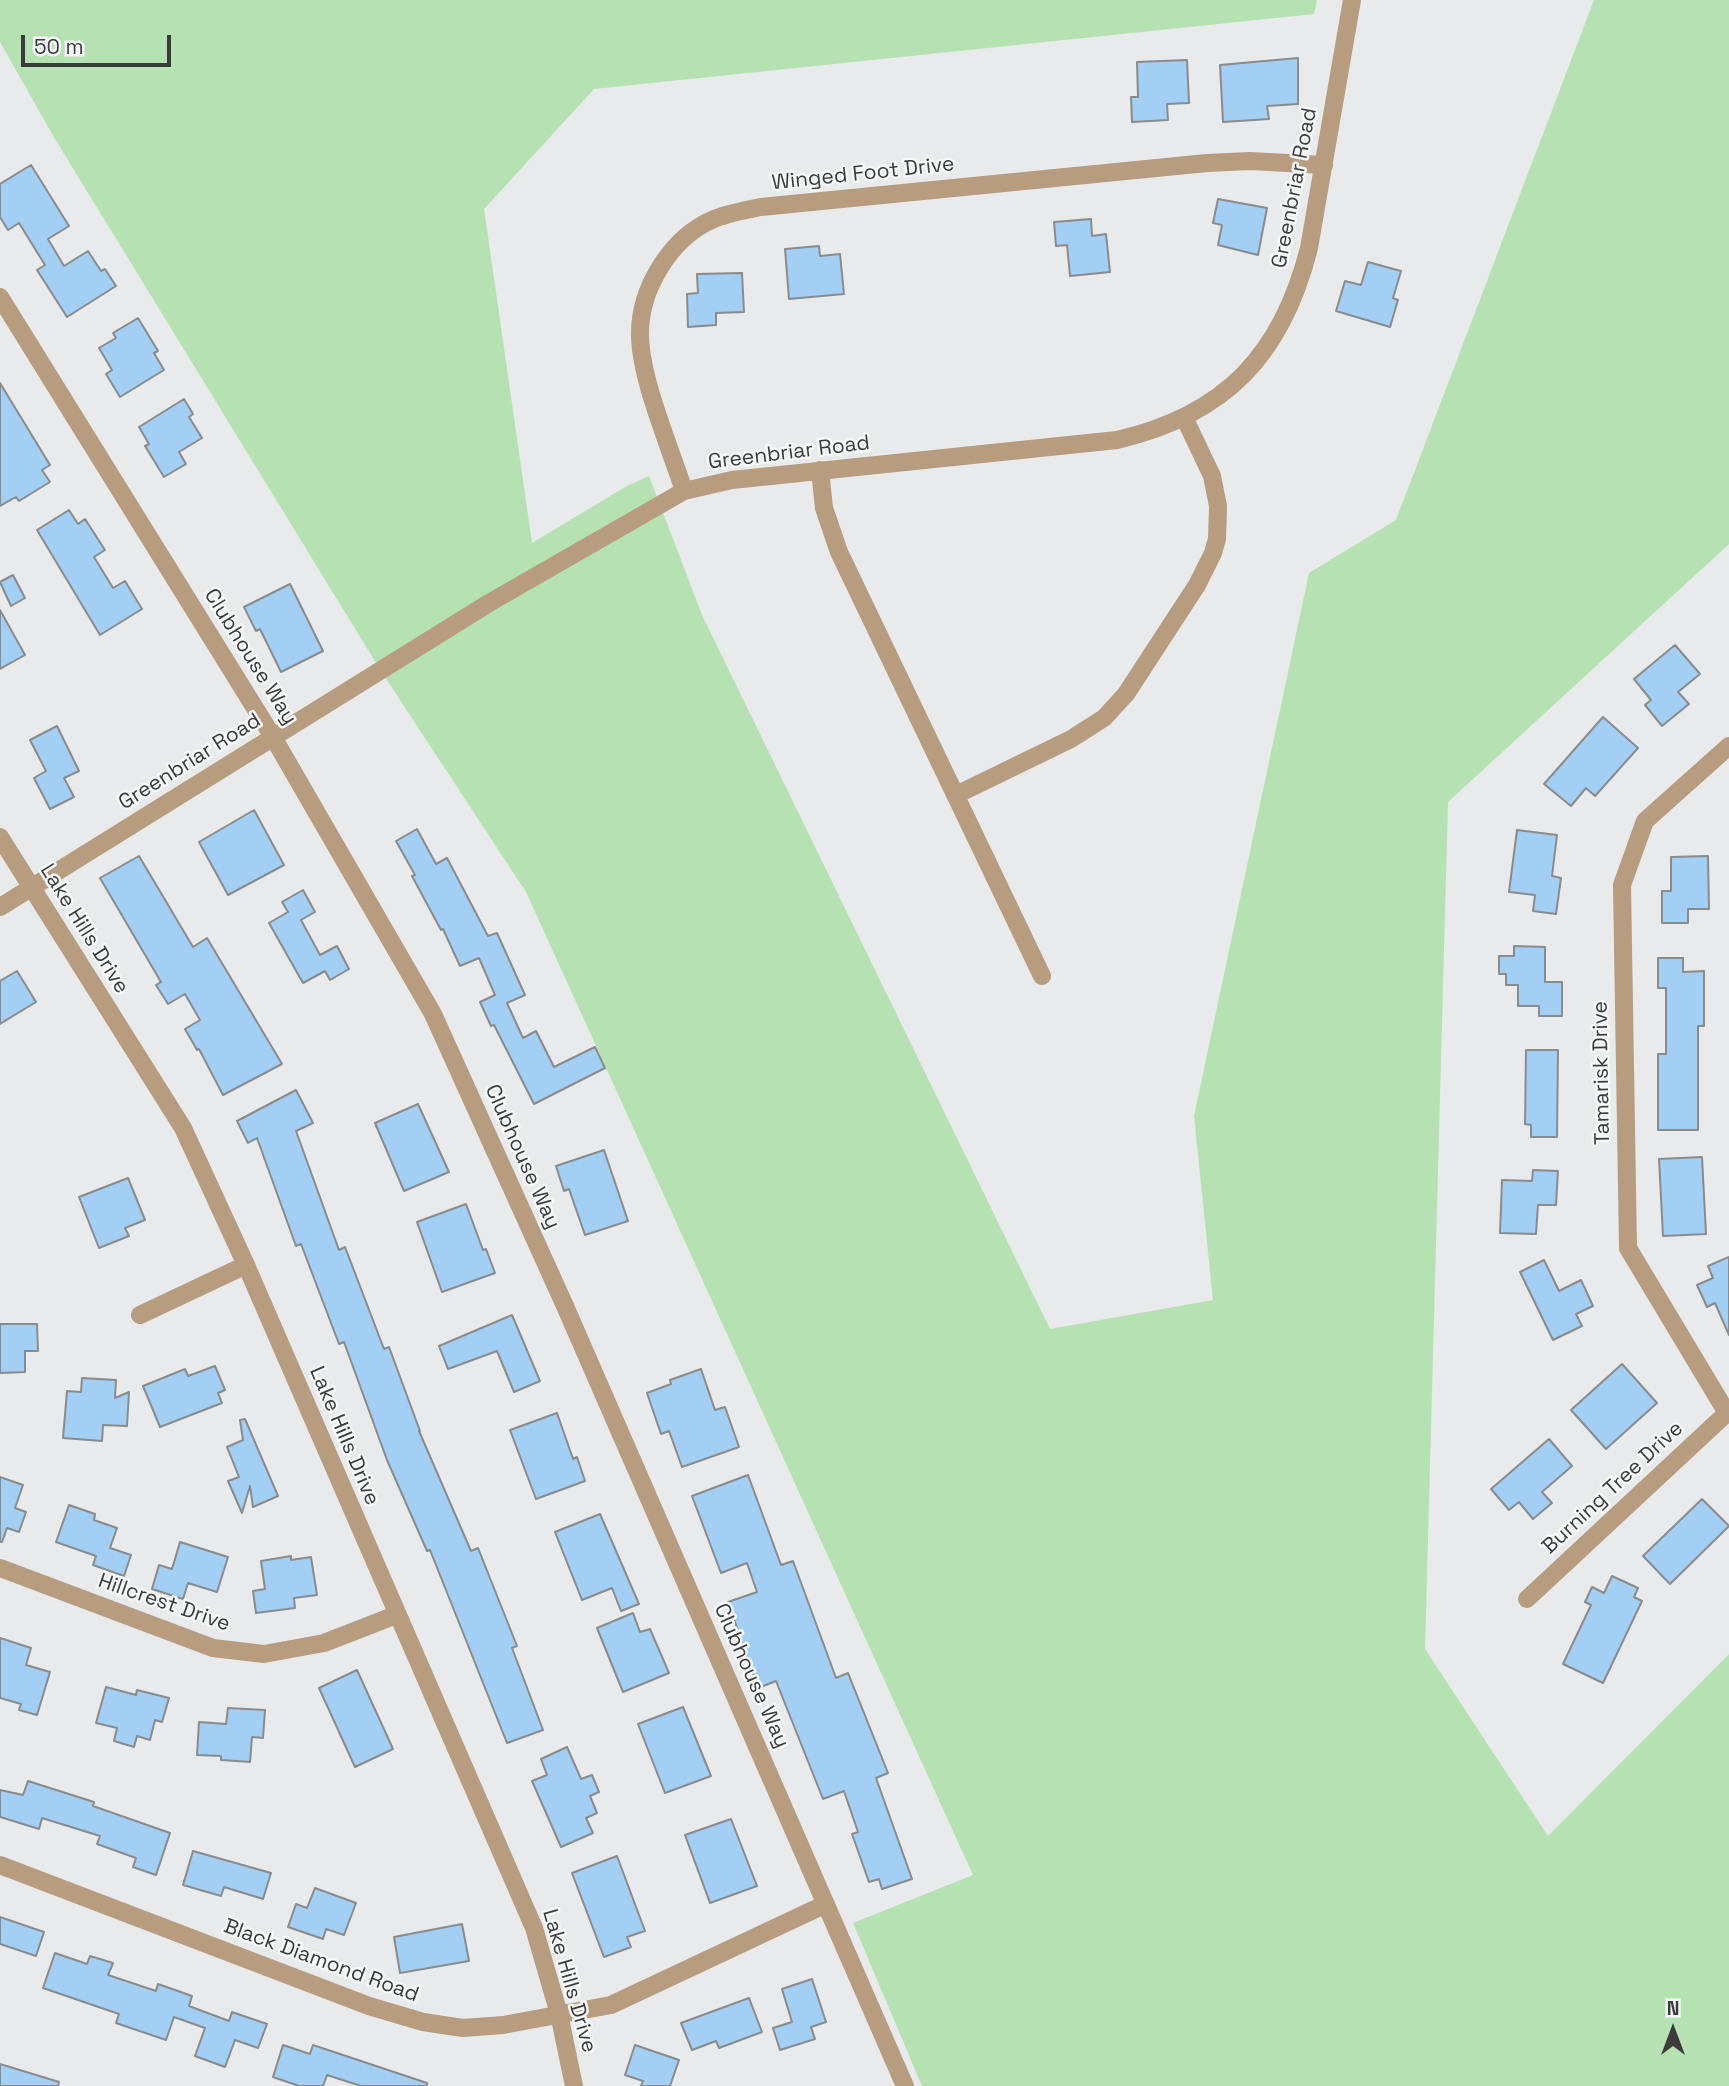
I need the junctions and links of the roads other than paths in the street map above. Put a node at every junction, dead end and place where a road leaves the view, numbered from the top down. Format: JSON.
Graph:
{"nodes":[{"id":1,"x":1352,"y":0,"type":"edge"},
{"id":2,"x":1324,"y":165,"type":"junction"},
{"id":3,"x":0,"y":297,"type":"edge"},
{"id":4,"x":1184,"y":417,"type":"junction"},
{"id":5,"x":820,"y":470,"type":"junction"},
{"id":6,"x":684,"y":491,"type":"junction"},
{"id":7,"x":273,"y":737,"type":"junction"},
{"id":8,"x":1729,"y":746,"type":"edge"},
{"id":9,"x":956,"y":795,"type":"junction"},
{"id":10,"x":0,"y":837,"type":"edge"},
{"id":11,"x":31,"y":888,"type":"junction"},
{"id":12,"x":0,"y":907,"type":"edge"},
{"id":13,"x":1042,"y":976,"type":"dead end"},
{"id":14,"x":246,"y":1265,"type":"junction"},
{"id":15,"x":140,"y":1315,"type":"dead end"},
{"id":16,"x":1728,"y":1412,"type":"edge"},
{"id":17,"x":0,"y":1568,"type":"edge"},
{"id":18,"x":1527,"y":1599,"type":"dead end"},
{"id":19,"x":396,"y":1615,"type":"junction"},
{"id":20,"x":0,"y":1865,"type":"edge"},
{"id":21,"x":827,"y":1904,"type":"junction"},
{"id":22,"x":559,"y":2014,"type":"junction"},
{"id":23,"x":574,"y":2086,"type":"edge"},
{"id":24,"x":905,"y":2086,"type":"edge"}],
"edges":[{"from":1,"to":2,"type":"street","name":"Greenbriar Road"},
{"from":2,"to":4,"type":"street","name":"Greenbriar Road"},
{"from":2,"to":6,"type":"street","name":"Winged Foot Drive"},
{"from":3,"to":7,"type":"street","name":"Clubhouse Way"},
{"from":4,"to":5,"type":"street","name":"Greenbriar Road"},
{"from":4,"to":9,"type":"street"},
{"from":5,"to":6,"type":"street","name":"Greenbriar Road"},
{"from":5,"to":9,"type":"street"},
{"from":6,"to":7,"type":"street","name":"Greenbriar Road"},
{"from":7,"to":11,"type":"street","name":"Greenbriar Road"},
{"from":7,"to":21,"type":"street","name":"Clubhouse Way"},
{"from":8,"to":16,"type":"street","name":"Tamarisk Drive"},
{"from":9,"to":13,"type":"street"},
{"from":10,"to":11,"type":"street","name":"Lake Hills Drive"},
{"from":11,"to":12,"type":"street","name":"Greenbriar Road"},
{"from":11,"to":14,"type":"street","name":"Lake Hills Drive"},
{"from":14,"to":15,"type":"street"},
{"from":14,"to":19,"type":"street","name":"Lake Hills Drive"},
{"from":16,"to":18,"type":"street","name":"Burning Tree Drive"},
{"from":17,"to":19,"type":"street","name":"Hillcrest Drive"},
{"from":19,"to":22,"type":"street","name":"Lake Hills Drive"},
{"from":20,"to":22,"type":"street","name":"Black Diamond Road"},
{"from":21,"to":22,"type":"street","name":"Black Diamond Road"},
{"from":21,"to":24,"type":"street","name":"Clubhouse Way"},
{"from":22,"to":23,"type":"street","name":"Lake Hills Drive"}]}
